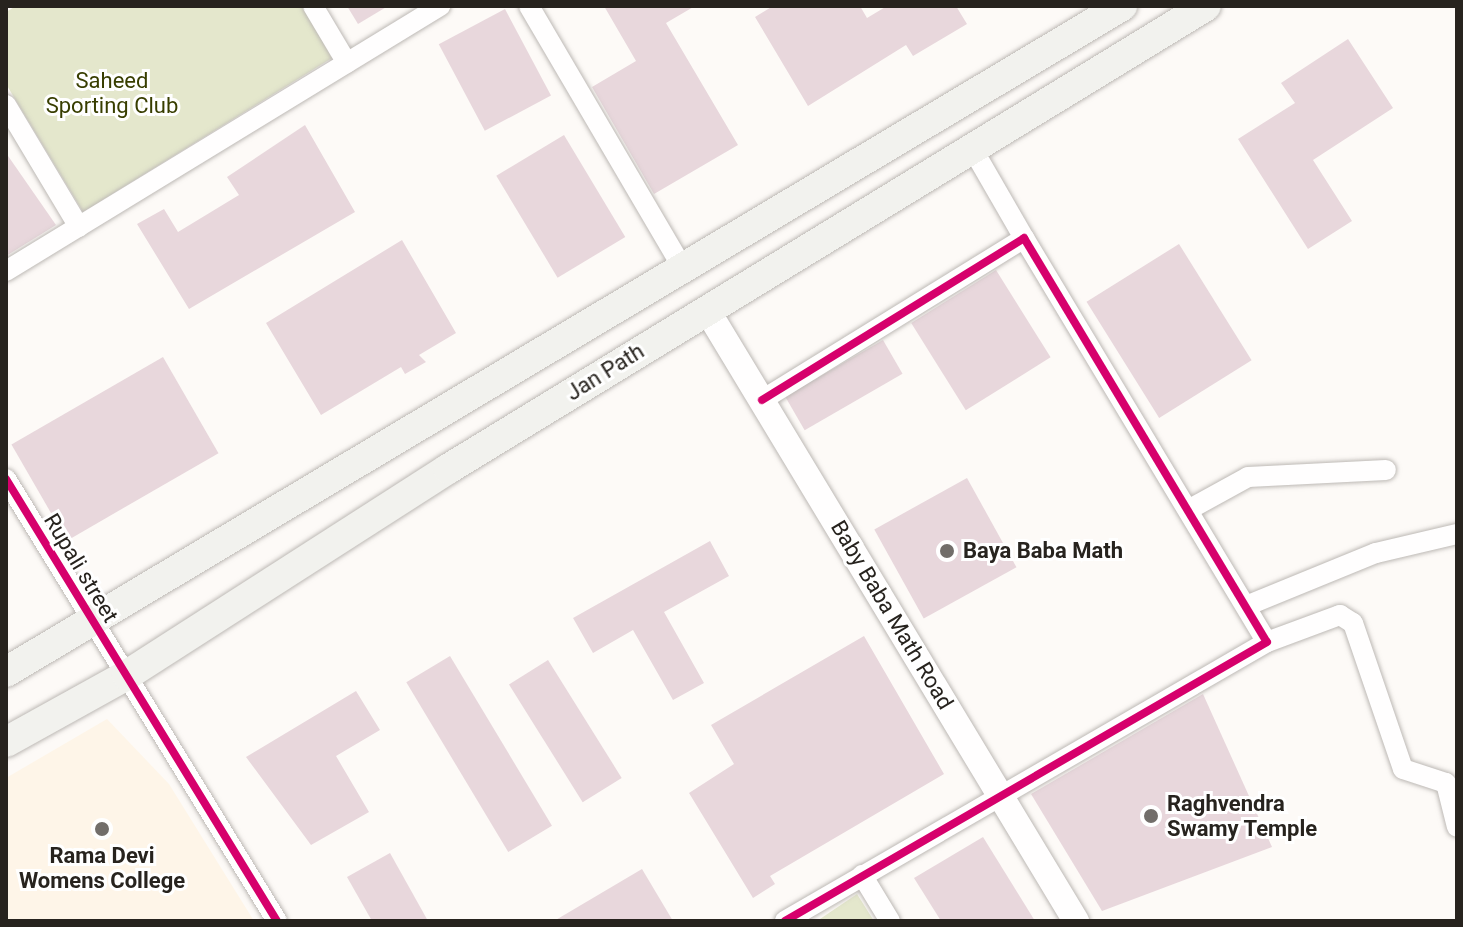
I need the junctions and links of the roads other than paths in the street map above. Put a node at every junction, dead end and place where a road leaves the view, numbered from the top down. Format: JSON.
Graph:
{"nodes":[{"id":1,"x":313,"y":6,"type":"edge"},
{"id":2,"x":440,"y":6,"type":"edge"},
{"id":3,"x":529,"y":6,"type":"edge"},
{"id":4,"x":1122,"y":6,"type":"edge"},
{"id":5,"x":1206,"y":6,"type":"edge"},
{"id":6,"x":347,"y":63,"type":"junction"},
{"id":7,"x":6,"y":105,"type":"edge"},
{"id":8,"x":972,"y":148,"type":"junction"},
{"id":9,"x":79,"y":227,"type":"junction"},
{"id":10,"x":1024,"y":238,"type":"junction"},
{"id":11,"x":683,"y":269,"type":"junction"},
{"id":12,"x":6,"y":271,"type":"edge"},
{"id":13,"x":707,"y":310,"type":"junction"},
{"id":14,"x":762,"y":400,"type":"junction"},
{"id":15,"x":1386,"y":470,"type":"dead end"},
{"id":16,"x":6,"y":479,"type":"edge"},
{"id":17,"x":1188,"y":510,"type":"junction"},
{"id":18,"x":1457,"y":534,"type":"edge"},
{"id":19,"x":1246,"y":606,"type":"junction"},
{"id":20,"x":90,"y":620,"type":"junction"},
{"id":21,"x":1267,"y":642,"type":"junction"},
{"id":22,"x":6,"y":672,"type":"edge"},
{"id":23,"x":127,"y":675,"type":"junction"},
{"id":24,"x":6,"y":742,"type":"edge"},
{"id":25,"x":999,"y":794,"type":"junction"},
{"id":26,"x":1457,"y":827,"type":"edge"},
{"id":27,"x":862,"y":875,"type":"junction"},
{"id":28,"x":277,"y":921,"type":"edge"},
{"id":29,"x":785,"y":921,"type":"edge"},
{"id":30,"x":890,"y":921,"type":"edge"},
{"id":31,"x":1076,"y":921,"type":"edge"}],
"edges":[{"from":1,"to":6,"type":"street"},
{"from":2,"to":6,"type":"street"},
{"from":3,"to":11,"type":"street"},
{"from":4,"to":11,"type":"main road"},
{"from":5,"to":8,"type":"main road","name":"Jan Path"},
{"from":6,"to":9,"type":"street"},
{"from":7,"to":9,"type":"street"},
{"from":8,"to":10,"type":"street"},
{"from":8,"to":13,"type":"main road","name":"Jan Path"},
{"from":9,"to":12,"type":"street"},
{"from":10,"to":14,"type":"street"},
{"from":10,"to":17,"type":"street"},
{"from":11,"to":20,"type":"main road"},
{"from":13,"to":14,"type":"street","name":"Baby Baba Math Road"},
{"from":13,"to":23,"type":"main road","name":"Jan Path"},
{"from":14,"to":25,"type":"street","name":"Baby Baba Math Road"},
{"from":15,"to":17,"type":"street"},
{"from":16,"to":20,"type":"street","name":"Rupali street"},
{"from":17,"to":19,"type":"street"},
{"from":18,"to":19,"type":"street"},
{"from":19,"to":21,"type":"street"},
{"from":20,"to":22,"type":"main road"},
{"from":20,"to":23,"type":"street","name":"Rupali street"},
{"from":21,"to":25,"type":"street"},
{"from":21,"to":26,"type":"street"},
{"from":23,"to":24,"type":"main road","name":"Jan Path"},
{"from":23,"to":28,"type":"street","name":"Rupali street"},
{"from":25,"to":27,"type":"street"},
{"from":25,"to":31,"type":"street","name":"Baby Baba Math Road"},
{"from":27,"to":29,"type":"street"},
{"from":27,"to":30,"type":"street"}]}
